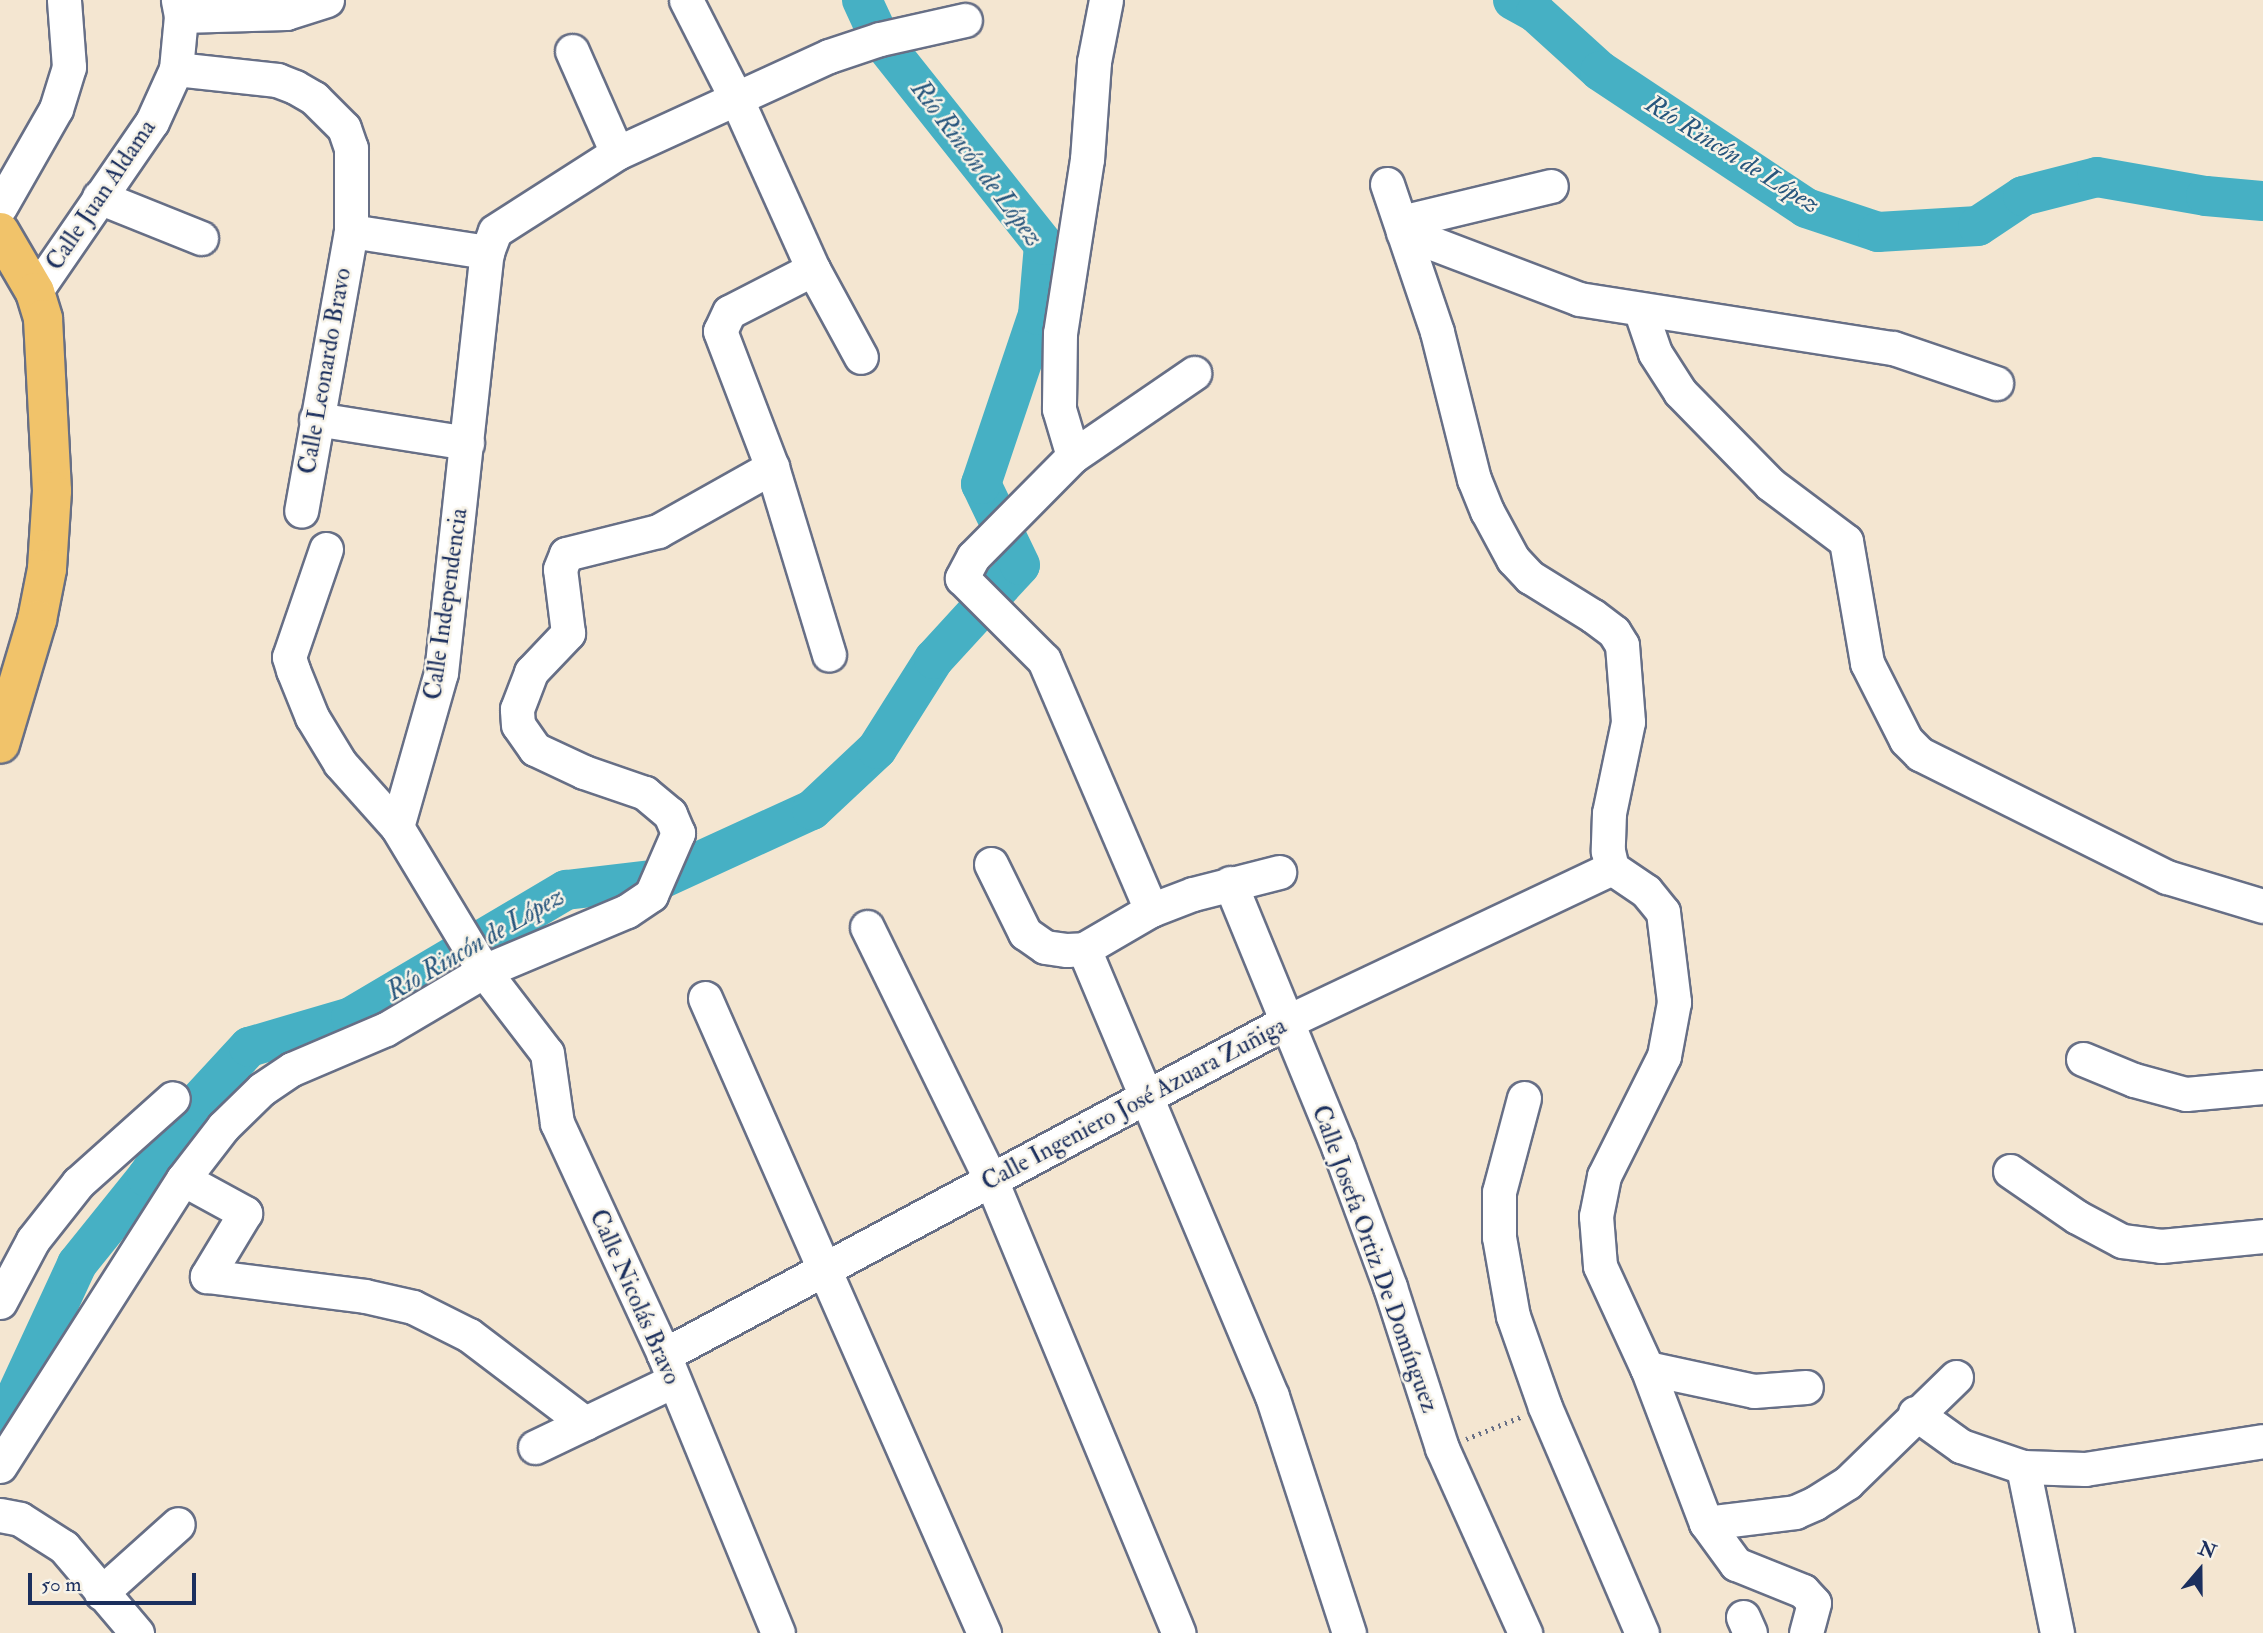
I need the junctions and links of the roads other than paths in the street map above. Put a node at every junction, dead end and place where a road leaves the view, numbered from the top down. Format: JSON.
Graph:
{"nodes":[{"id":1,"x":64,"y":0,"type":"edge"},
{"id":2,"x":327,"y":0,"type":"edge"},
{"id":3,"x":686,"y":0,"type":"edge"},
{"id":4,"x":1107,"y":0,"type":"edge"},
{"id":5,"x":179,"y":8,"type":"edge"},
{"id":6,"x":965,"y":20,"type":"dead end"},
{"id":7,"x":572,"y":51,"type":"dead end"},
{"id":8,"x":176,"y":69,"type":"junction"},
{"id":9,"x":737,"y":100,"type":"junction"},
{"id":10,"x":617,"y":153,"type":"junction"},
{"id":11,"x":1387,"y":184,"type":"dead end"},
{"id":12,"x":1551,"y":186,"type":"dead end"},
{"id":13,"x":99,"y":197,"type":"junction"},
{"id":14,"x":0,"y":207,"type":"edge"},
{"id":15,"x":1402,"y":227,"type":"junction"},
{"id":16,"x":351,"y":231,"type":"junction"},
{"id":17,"x":0,"y":232,"type":"edge"},
{"id":18,"x":201,"y":238,"type":"dead end"},
{"id":19,"x":487,"y":252,"type":"junction"},
{"id":20,"x":813,"y":269,"type":"junction"},
{"id":21,"x":35,"y":292,"type":"junction"},
{"id":22,"x":1641,"y":312,"type":"junction"},
{"id":23,"x":861,"y":357,"type":"dead end"},
{"id":24,"x":1194,"y":373,"type":"dead end"},
{"id":25,"x":1996,"y":383,"type":"dead end"},
{"id":26,"x":316,"y":419,"type":"junction"},
{"id":27,"x":467,"y":443,"type":"junction"},
{"id":28,"x":1073,"y":456,"type":"junction"},
{"id":29,"x":772,"y":467,"type":"junction"},
{"id":30,"x":301,"y":511,"type":"dead end"},
{"id":31,"x":326,"y":549,"type":"dead end"},
{"id":32,"x":829,"y":655,"type":"dead end"},
{"id":33,"x":0,"y":744,"type":"edge"},
{"id":34,"x":397,"y":827,"type":"junction"},
{"id":35,"x":991,"y":864,"type":"dead end"},
{"id":36,"x":1612,"y":867,"type":"junction"},
{"id":37,"x":1279,"y":872,"type":"dead end"},
{"id":38,"x":1230,"y":883,"type":"junction"},
{"id":39,"x":2263,"y":906,"type":"edge"},
{"id":40,"x":1151,"y":911,"type":"junction"},
{"id":41,"x":867,"y":927,"type":"dead end"},
{"id":42,"x":1084,"y":950,"type":"junction"},
{"id":43,"x":484,"y":971,"type":"junction"},
{"id":44,"x":705,"y":998,"type":"dead end"},
{"id":45,"x":1284,"y":1023,"type":"junction"},
{"id":46,"x":2082,"y":1059,"type":"dead end"},
{"id":47,"x":2263,"y":1087,"type":"edge"},
{"id":48,"x":1147,"y":1094,"type":"junction"},
{"id":49,"x":173,"y":1098,"type":"dead end"},
{"id":50,"x":1524,"y":1098,"type":"dead end"},
{"id":51,"x":2010,"y":1171,"type":"dead end"},
{"id":52,"x":183,"y":1179,"type":"junction"},
{"id":53,"x":990,"y":1180,"type":"junction"},
{"id":54,"x":2263,"y":1236,"type":"edge"},
{"id":55,"x":828,"y":1271,"type":"junction"},
{"id":56,"x":0,"y":1302,"type":"edge"},
{"id":57,"x":668,"y":1368,"type":"junction"},
{"id":58,"x":1647,"y":1368,"type":"junction"},
{"id":59,"x":1956,"y":1377,"type":"dead end"},
{"id":60,"x":1806,"y":1387,"type":"dead end"},
{"id":61,"x":1915,"y":1413,"type":"junction"},
{"id":62,"x":585,"y":1423,"type":"junction"},
{"id":63,"x":2263,"y":1440,"type":"edge"},
{"id":64,"x":535,"y":1447,"type":"dead end"},
{"id":65,"x":0,"y":1466,"type":"edge"},
{"id":66,"x":2023,"y":1467,"type":"junction"},
{"id":67,"x":0,"y":1515,"type":"edge"},
{"id":68,"x":1706,"y":1522,"type":"junction"},
{"id":69,"x":178,"y":1524,"type":"dead end"},
{"id":70,"x":101,"y":1593,"type":"junction"},
{"id":71,"x":137,"y":1633,"type":"edge"},
{"id":72,"x":778,"y":1633,"type":"edge"},
{"id":73,"x":984,"y":1633,"type":"edge"},
{"id":74,"x":1179,"y":1633,"type":"edge"},
{"id":75,"x":1349,"y":1633,"type":"edge"},
{"id":76,"x":1525,"y":1633,"type":"edge"},
{"id":77,"x":1642,"y":1633,"type":"edge"},
{"id":78,"x":1806,"y":1633,"type":"edge"},
{"id":79,"x":2057,"y":1633,"type":"edge"}],
"edges":[{"from":1,"to":14,"type":"street"},
{"from":2,"to":5,"type":"street"},
{"from":3,"to":9,"type":"street"},
{"from":4,"to":28,"type":"street"},
{"from":5,"to":8,"type":"street"},
{"from":6,"to":9,"type":"street"},
{"from":7,"to":10,"type":"street"},
{"from":8,"to":13,"type":"street","name":"Calle Juan Aldama"},
{"from":8,"to":16,"type":"street"},
{"from":9,"to":10,"type":"street"},
{"from":9,"to":20,"type":"street"},
{"from":10,"to":19,"type":"street"},
{"from":11,"to":15,"type":"street"},
{"from":12,"to":15,"type":"street"},
{"from":13,"to":18,"type":"street"},
{"from":13,"to":21,"type":"street","name":"Calle Juan Aldama"},
{"from":15,"to":22,"type":"street"},
{"from":15,"to":36,"type":"street"},
{"from":16,"to":19,"type":"street"},
{"from":16,"to":26,"type":"street","name":"Calle Leonardo Bravo"},
{"from":17,"to":21,"type":"main road"},
{"from":19,"to":27,"type":"street","name":"Calle Independencia"},
{"from":20,"to":23,"type":"street"},
{"from":20,"to":29,"type":"street"},
{"from":21,"to":33,"type":"main road"},
{"from":22,"to":25,"type":"street"},
{"from":22,"to":39,"type":"street"},
{"from":24,"to":28,"type":"street"},
{"from":26,"to":27,"type":"street"},
{"from":26,"to":30,"type":"street","name":"Calle Leonardo Bravo"},
{"from":27,"to":34,"type":"street","name":"Calle Independencia"},
{"from":28,"to":40,"type":"street"},
{"from":29,"to":32,"type":"street"},
{"from":29,"to":43,"type":"street"},
{"from":31,"to":34,"type":"street"},
{"from":34,"to":43,"type":"street"},
{"from":35,"to":42,"type":"street"},
{"from":36,"to":45,"type":"street","name":"Calle Ingeniero José Azuara Zuñiga"},
{"from":36,"to":58,"type":"street"},
{"from":37,"to":38,"type":"street"},
{"from":38,"to":40,"type":"street"},
{"from":38,"to":45,"type":"street","name":"Calle Josefa Ortiz De Domínguez"},
{"from":40,"to":42,"type":"street"},
{"from":41,"to":53,"type":"street"},
{"from":42,"to":48,"type":"street"},
{"from":43,"to":52,"type":"street"},
{"from":43,"to":57,"type":"street","name":"Calle Nicolás Bravo"},
{"from":44,"to":55,"type":"street"},
{"from":45,"to":48,"type":"street","name":"Calle Ingeniero José Azuara Zuñiga"},
{"from":45,"to":76,"type":"street","name":"Calle Josefa Ortiz De Domínguez"},
{"from":46,"to":47,"type":"street"},
{"from":48,"to":53,"type":"street","name":"Calle Ingeniero José Azuara Zuñiga"},
{"from":48,"to":75,"type":"street"},
{"from":49,"to":56,"type":"street"},
{"from":50,"to":77,"type":"street"},
{"from":51,"to":54,"type":"street"},
{"from":52,"to":62,"type":"street"},
{"from":52,"to":65,"type":"street"},
{"from":53,"to":55,"type":"street","name":"Calle Ingeniero José Azuara Zuñiga"},
{"from":53,"to":74,"type":"street"},
{"from":55,"to":57,"type":"street","name":"Calle Ingeniero José Azuara Zuñiga"},
{"from":55,"to":73,"type":"street"},
{"from":57,"to":62,"type":"street","name":"Calle Ingeniero José Azuara Zuñiga"},
{"from":57,"to":72,"type":"street","name":"Calle Nicolás Bravo"},
{"from":58,"to":60,"type":"street"},
{"from":58,"to":68,"type":"street"},
{"from":59,"to":61,"type":"street"},
{"from":61,"to":66,"type":"street"},
{"from":61,"to":68,"type":"street"},
{"from":62,"to":64,"type":"street","name":"Calle Ingeniero José Azuara Zuñiga"},
{"from":63,"to":66,"type":"street"},
{"from":66,"to":79,"type":"street"},
{"from":67,"to":70,"type":"street"},
{"from":68,"to":78,"type":"street"},
{"from":69,"to":70,"type":"street"},
{"from":70,"to":71,"type":"street"}]}
